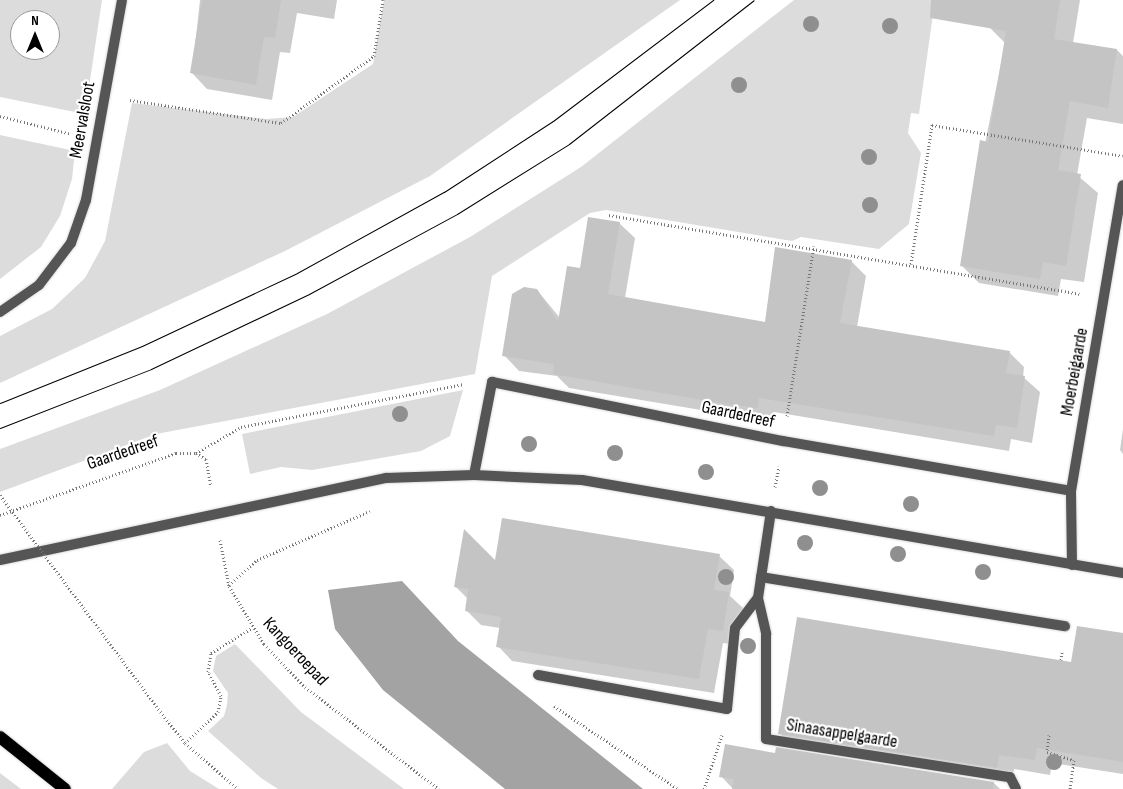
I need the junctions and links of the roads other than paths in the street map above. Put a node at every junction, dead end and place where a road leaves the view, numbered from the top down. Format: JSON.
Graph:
{"nodes":[{"id":1,"x":122,"y":0,"type":"edge"},
{"id":2,"x":1123,"y":185,"type":"edge"},
{"id":3,"x":0,"y":312,"type":"edge"},
{"id":4,"x":474,"y":475,"type":"junction"},
{"id":5,"x":1071,"y":491,"type":"junction"},
{"id":6,"x":771,"y":511,"type":"junction"},
{"id":7,"x":0,"y":560,"type":"edge"},
{"id":8,"x":1072,"y":564,"type":"junction"},
{"id":9,"x":1123,"y":573,"type":"edge"},
{"id":10,"x":761,"y":577,"type":"junction"},
{"id":11,"x":758,"y":598,"type":"junction"},
{"id":12,"x":1065,"y":626,"type":"dead end"},
{"id":13,"x":538,"y":675,"type":"dead end"},
{"id":14,"x":4,"y":740,"type":"edge"},
{"id":15,"x":66,"y":789,"type":"edge"},
{"id":16,"x":1016,"y":789,"type":"edge"}],
"edges":[{"from":1,"to":3,"type":"street","name":"Meervalsloot"},
{"from":2,"to":5,"type":"street","name":"Moerbeigaarde"},
{"from":4,"to":5,"type":"street","name":"Gaardedreef"},
{"from":4,"to":6,"type":"street"},
{"from":4,"to":7,"type":"street"},
{"from":5,"to":8,"type":"street","name":"Moerbeigaarde"},
{"from":6,"to":8,"type":"street"},
{"from":6,"to":10,"type":"street","name":"Sinaasappelgaarde"},
{"from":8,"to":9,"type":"street"},
{"from":10,"to":11,"type":"street","name":"Sinaasappelgaarde"},
{"from":10,"to":12,"type":"street"},
{"from":11,"to":13,"type":"street","name":"Sinaasappelgaarde"},
{"from":11,"to":16,"type":"street","name":"Sinaasappelgaarde"},
{"from":14,"to":15,"type":"main road"}]}
